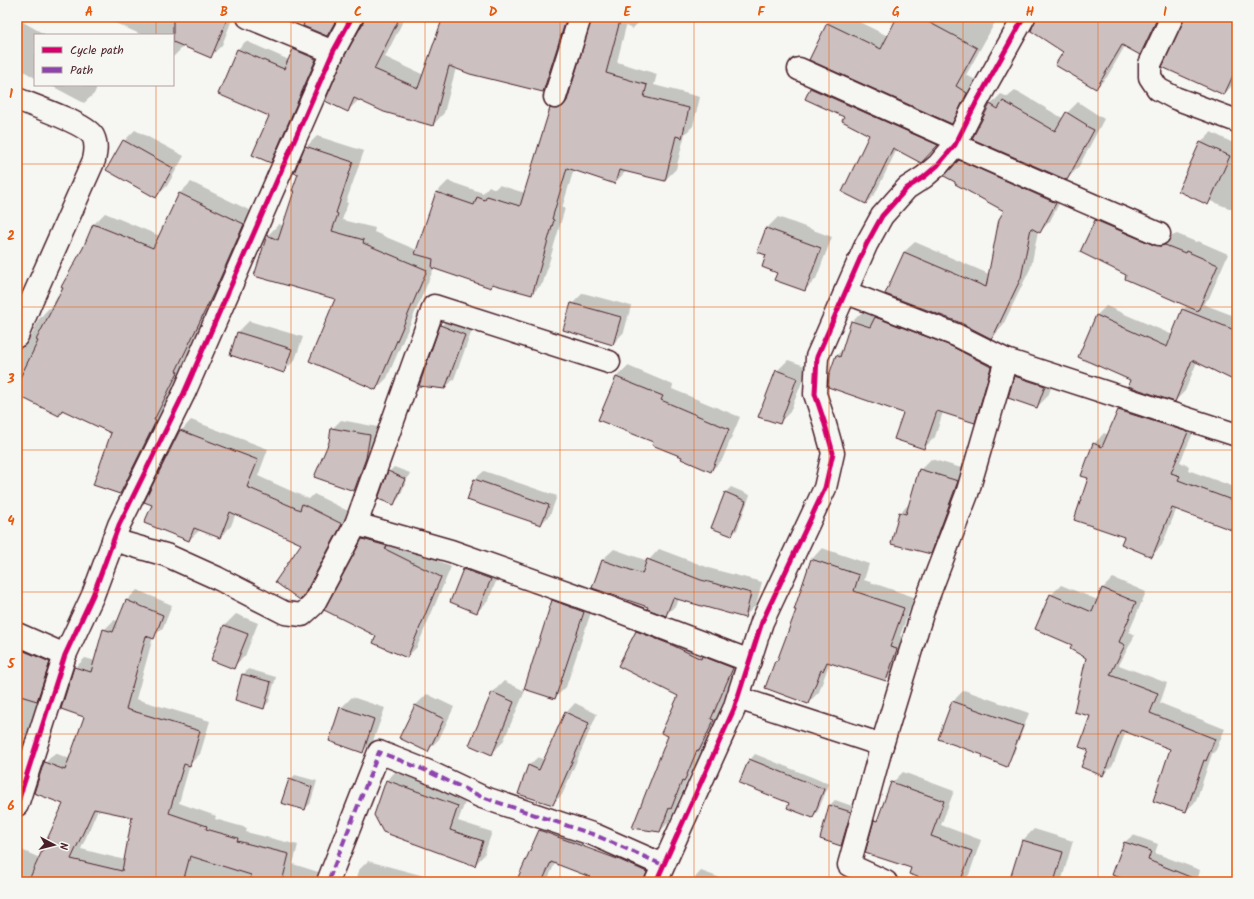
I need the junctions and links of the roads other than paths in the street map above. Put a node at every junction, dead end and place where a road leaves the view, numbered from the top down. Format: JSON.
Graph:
{"nodes":[{"id":1,"x":248,"y":17,"type":"edge"},
{"id":2,"x":352,"y":17,"type":"edge"},
{"id":3,"x":580,"y":17,"type":"edge"},
{"id":4,"x":1024,"y":17,"type":"edge"},
{"id":5,"x":1172,"y":17,"type":"edge"},
{"id":6,"x":333,"y":52,"type":"junction"},
{"id":7,"x":799,"y":69,"type":"dead end"},
{"id":8,"x":555,"y":97,"type":"dead end"},
{"id":9,"x":17,"y":99,"type":"edge"},
{"id":10,"x":1237,"y":121,"type":"edge"},
{"id":11,"x":956,"y":143,"type":"junction"},
{"id":12,"x":1159,"y":234,"type":"dead end"},
{"id":13,"x":845,"y":292,"type":"junction"},
{"id":14,"x":23,"y":301,"type":"edge"},
{"id":15,"x":17,"y":336,"type":"edge"},
{"id":16,"x":1006,"y":360,"type":"junction"},
{"id":17,"x":609,"y":362,"type":"dead end"},
{"id":18,"x":1237,"y":435,"type":"edge"},
{"id":19,"x":356,"y":524,"type":"junction"},
{"id":20,"x":113,"y":540,"type":"junction"},
{"id":21,"x":17,"y":634,"type":"edge"},
{"id":22,"x":65,"y":655,"type":"junction"},
{"id":23,"x":750,"y":662,"type":"junction"},
{"id":24,"x":738,"y":698,"type":"junction"},
{"id":25,"x":882,"y":745,"type":"junction"},
{"id":26,"x":24,"y":758,"type":"edge"},
{"id":27,"x":17,"y":806,"type":"edge"},
{"id":28,"x":660,"y":873,"type":"edge"},
{"id":29,"x":329,"y":879,"type":"dead end"},
{"id":30,"x":886,"y":882,"type":"edge"}],
"edges":[{"from":1,"to":6,"type":"street"},
{"from":2,"to":6,"type":"street"},
{"from":3,"to":8,"type":"street"},
{"from":4,"to":11,"type":"street"},
{"from":5,"to":10,"type":"street"},
{"from":6,"to":20,"type":"street"},
{"from":7,"to":11,"type":"street"},
{"from":9,"to":14,"type":"street"},
{"from":11,"to":12,"type":"street"},
{"from":11,"to":13,"type":"street"},
{"from":13,"to":16,"type":"street"},
{"from":13,"to":23,"type":"street"},
{"from":14,"to":15,"type":"street"},
{"from":16,"to":18,"type":"street"},
{"from":16,"to":25,"type":"street"},
{"from":17,"to":19,"type":"street"},
{"from":19,"to":20,"type":"street"},
{"from":19,"to":23,"type":"street"},
{"from":20,"to":22,"type":"street"},
{"from":21,"to":22,"type":"street"},
{"from":22,"to":26,"type":"street"},
{"from":23,"to":24,"type":"street"},
{"from":24,"to":25,"type":"street"},
{"from":24,"to":28,"type":"street"},
{"from":25,"to":30,"type":"street"},
{"from":26,"to":27,"type":"street"},
{"from":28,"to":29,"type":"street"}]}
